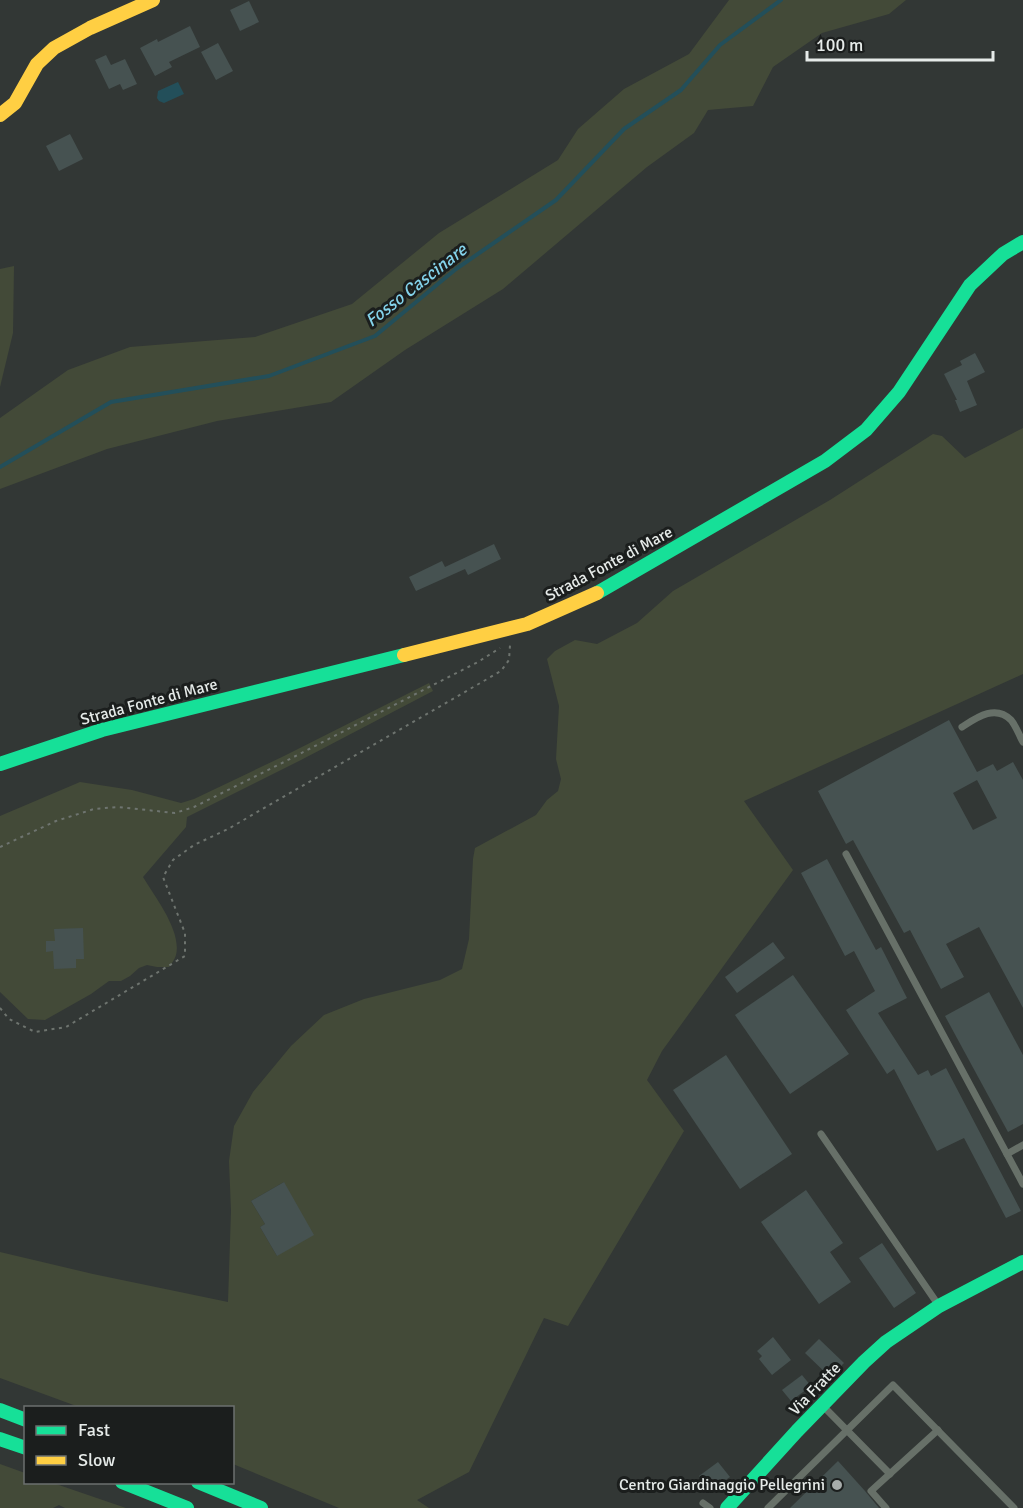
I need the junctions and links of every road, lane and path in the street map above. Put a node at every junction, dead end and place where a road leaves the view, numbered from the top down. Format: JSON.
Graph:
{"nodes":[{"id":1,"x":153,"y":0,"type":"edge"},
{"id":2,"x":0,"y":115,"type":"edge"},
{"id":3,"x":1023,"y":242,"type":"edge"},
{"id":4,"x":962,"y":727,"type":"dead end"},
{"id":5,"x":1023,"y":742,"type":"edge"},
{"id":6,"x":0,"y":764,"type":"edge"},
{"id":7,"x":0,"y":847,"type":"edge"},
{"id":8,"x":846,"y":854,"type":"dead end"},
{"id":9,"x":0,"y":1008,"type":"edge"},
{"id":10,"x":821,"y":1134,"type":"dead end"},
{"id":11,"x":1023,"y":1145,"type":"edge"},
{"id":12,"x":1007,"y":1154,"type":"junction"},
{"id":13,"x":1023,"y":1184,"type":"edge"},
{"id":14,"x":1023,"y":1262,"type":"edge"},
{"id":15,"x":939,"y":1306,"type":"junction"},
{"id":16,"x":822,"y":1405,"type":"junction"},
{"id":17,"x":0,"y":1410,"type":"edge"},
{"id":18,"x":24,"y":1418,"type":"edge"},
{"id":19,"x":847,"y":1430,"type":"junction"},
{"id":20,"x":938,"y":1430,"type":"junction"},
{"id":21,"x":0,"y":1439,"type":"edge"},
{"id":22,"x":24,"y":1447,"type":"edge"},
{"id":23,"x":890,"y":1474,"type":"junction"},
{"id":24,"x":127,"y":1484,"type":"edge"},
{"id":25,"x":203,"y":1484,"type":"edge"},
{"id":26,"x":704,"y":1503,"type":"dead end"},
{"id":27,"x":187,"y":1508,"type":"edge"},
{"id":28,"x":261,"y":1508,"type":"edge"},
{"id":29,"x":710,"y":1508,"type":"edge"},
{"id":30,"x":727,"y":1508,"type":"edge"},
{"id":31,"x":768,"y":1508,"type":"edge"},
{"id":32,"x":886,"y":1508,"type":"edge"},
{"id":33,"x":1014,"y":1508,"type":"edge"}],
"edges":[{"from":1,"to":2,"type":"main road"},
{"from":3,"to":6,"type":"main road","name":"Strada Fonte di Mare"},
{"from":4,"to":5,"type":"lane"},
{"from":7,"to":9,"type":"path"},
{"from":8,"to":12,"type":"lane"},
{"from":10,"to":15,"type":"lane"},
{"from":11,"to":12,"type":"lane"},
{"from":12,"to":13,"type":"lane"},
{"from":14,"to":15,"type":"main road","name":"Via Fratte"},
{"from":15,"to":16,"type":"main road","name":"Via Fratte"},
{"from":16,"to":19,"type":"lane"},
{"from":16,"to":30,"type":"main road","name":"Via Fratte"},
{"from":17,"to":18,"type":"main road"},
{"from":19,"to":20,"type":"lane"},
{"from":19,"to":23,"type":"lane"},
{"from":19,"to":31,"type":"lane"},
{"from":20,"to":23,"type":"lane"},
{"from":20,"to":33,"type":"lane"},
{"from":21,"to":22,"type":"main road"},
{"from":23,"to":32,"type":"lane"},
{"from":24,"to":27,"type":"main road"},
{"from":25,"to":28,"type":"main road"},
{"from":26,"to":29,"type":"lane"}]}
